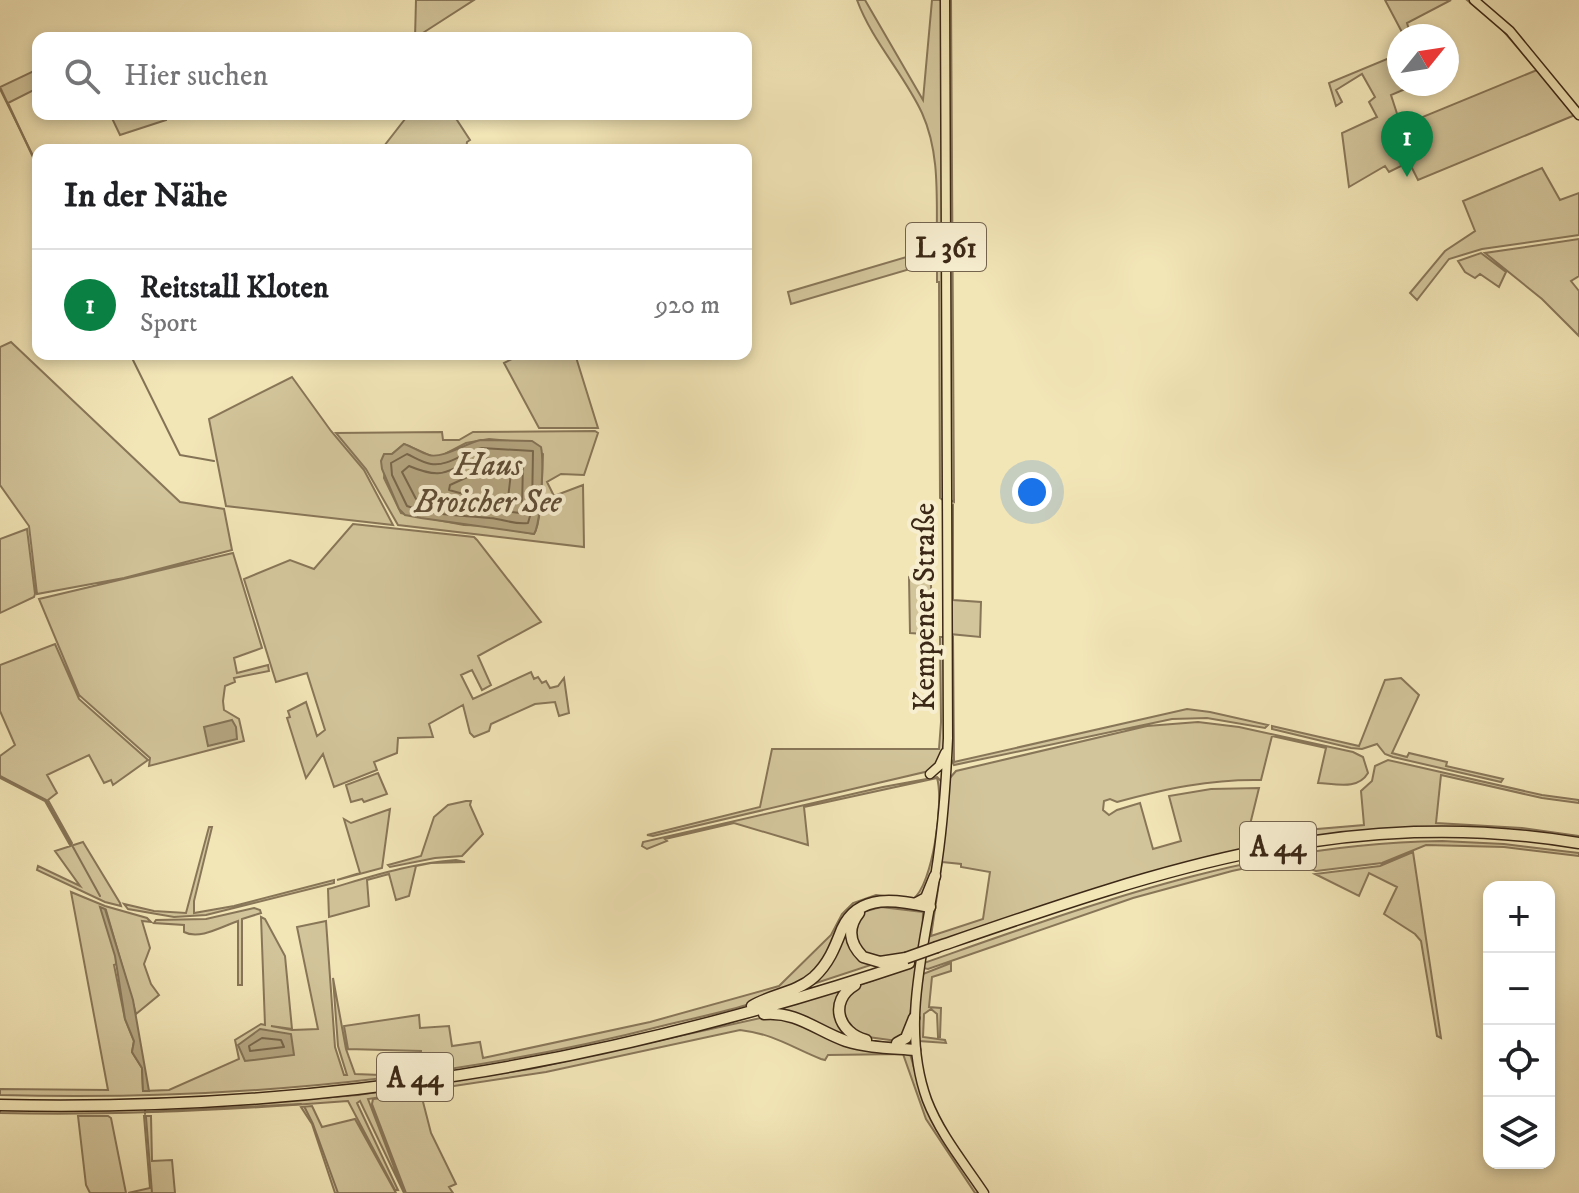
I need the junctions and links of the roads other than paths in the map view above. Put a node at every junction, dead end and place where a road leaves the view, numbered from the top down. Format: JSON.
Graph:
{"nodes":[{"id":1,"x":945,"y":0,"type":"edge"},
{"id":2,"x":1474,"y":0,"type":"edge"},
{"id":3,"x":1579,"y":115,"type":"edge"},
{"id":4,"x":948,"y":745,"type":"junction"},
{"id":5,"x":930,"y":774,"type":"dead end"},
{"id":6,"x":1579,"y":843,"type":"edge"},
{"id":7,"x":1579,"y":849,"type":"edge"},
{"id":8,"x":935,"y":876,"type":"junction"},
{"id":9,"x":913,"y":904,"type":"junction"},
{"id":10,"x":930,"y":909,"type":"junction"},
{"id":11,"x":937,"y":950,"type":"junction"},
{"id":12,"x":908,"y":960,"type":"junction"},
{"id":13,"x":894,"y":968,"type":"junction"},
{"id":14,"x":752,"y":1006,"type":"junction"},
{"id":15,"x":735,"y":1018,"type":"junction"},
{"id":16,"x":914,"y":1018,"type":"junction"},
{"id":17,"x":897,"y":1043,"type":"junction"},
{"id":18,"x":915,"y":1047,"type":"junction"},
{"id":19,"x":0,"y":1098,"type":"edge"},
{"id":20,"x":139,"y":1102,"type":"junction"},
{"id":21,"x":154,"y":1102,"type":"junction"},
{"id":22,"x":0,"y":1105,"type":"edge"},
{"id":23,"x":984,"y":1193,"type":"edge"}],
"edges":[{"from":1,"to":4,"type":"main road","name":"Kempener Straße","number":"L 361"},
{"from":2,"to":3,"type":"main road"},
{"from":4,"to":5,"type":"main road"},
{"from":4,"to":8,"type":"main road","name":"Kempener Straße","number":"L 361"},
{"from":6,"to":11,"type":"highway","number":"A 44"},
{"from":7,"to":11,"type":"highway","number":"A 44"},
{"from":8,"to":9,"type":"highway"},
{"from":8,"to":10,"type":"main road","name":"Kempener Straße"},
{"from":9,"to":10,"type":"highway"},
{"from":9,"to":14,"type":"highway"},
{"from":10,"to":12,"type":"highway"},
{"from":10,"to":16,"type":"main road","name":"Kempener Straße"},
{"from":11,"to":12,"type":"highway","number":"A 44","bridge":true},
{"from":12,"to":13,"type":"highway","number":"A 44"},
{"from":12,"to":14,"type":"highway","number":"A 44"},
{"from":13,"to":15,"type":"highway","number":"A 44"},
{"from":13,"to":17,"type":"highway"},
{"from":14,"to":21,"type":"highway","number":"A 44"},
{"from":15,"to":18,"type":"highway"},
{"from":15,"to":21,"type":"highway","number":"A 44"},
{"from":16,"to":17,"type":"highway"},
{"from":16,"to":18,"type":"main road","name":"Kempener Straße"},
{"from":17,"to":18,"type":"highway"},
{"from":18,"to":23,"type":"main road","name":"Kempener Straße"},
{"from":19,"to":20,"type":"highway","number":"A 44"},
{"from":20,"to":21,"type":"highway","number":"A 44"},
{"from":20,"to":22,"type":"highway","number":"A 44"}]}
